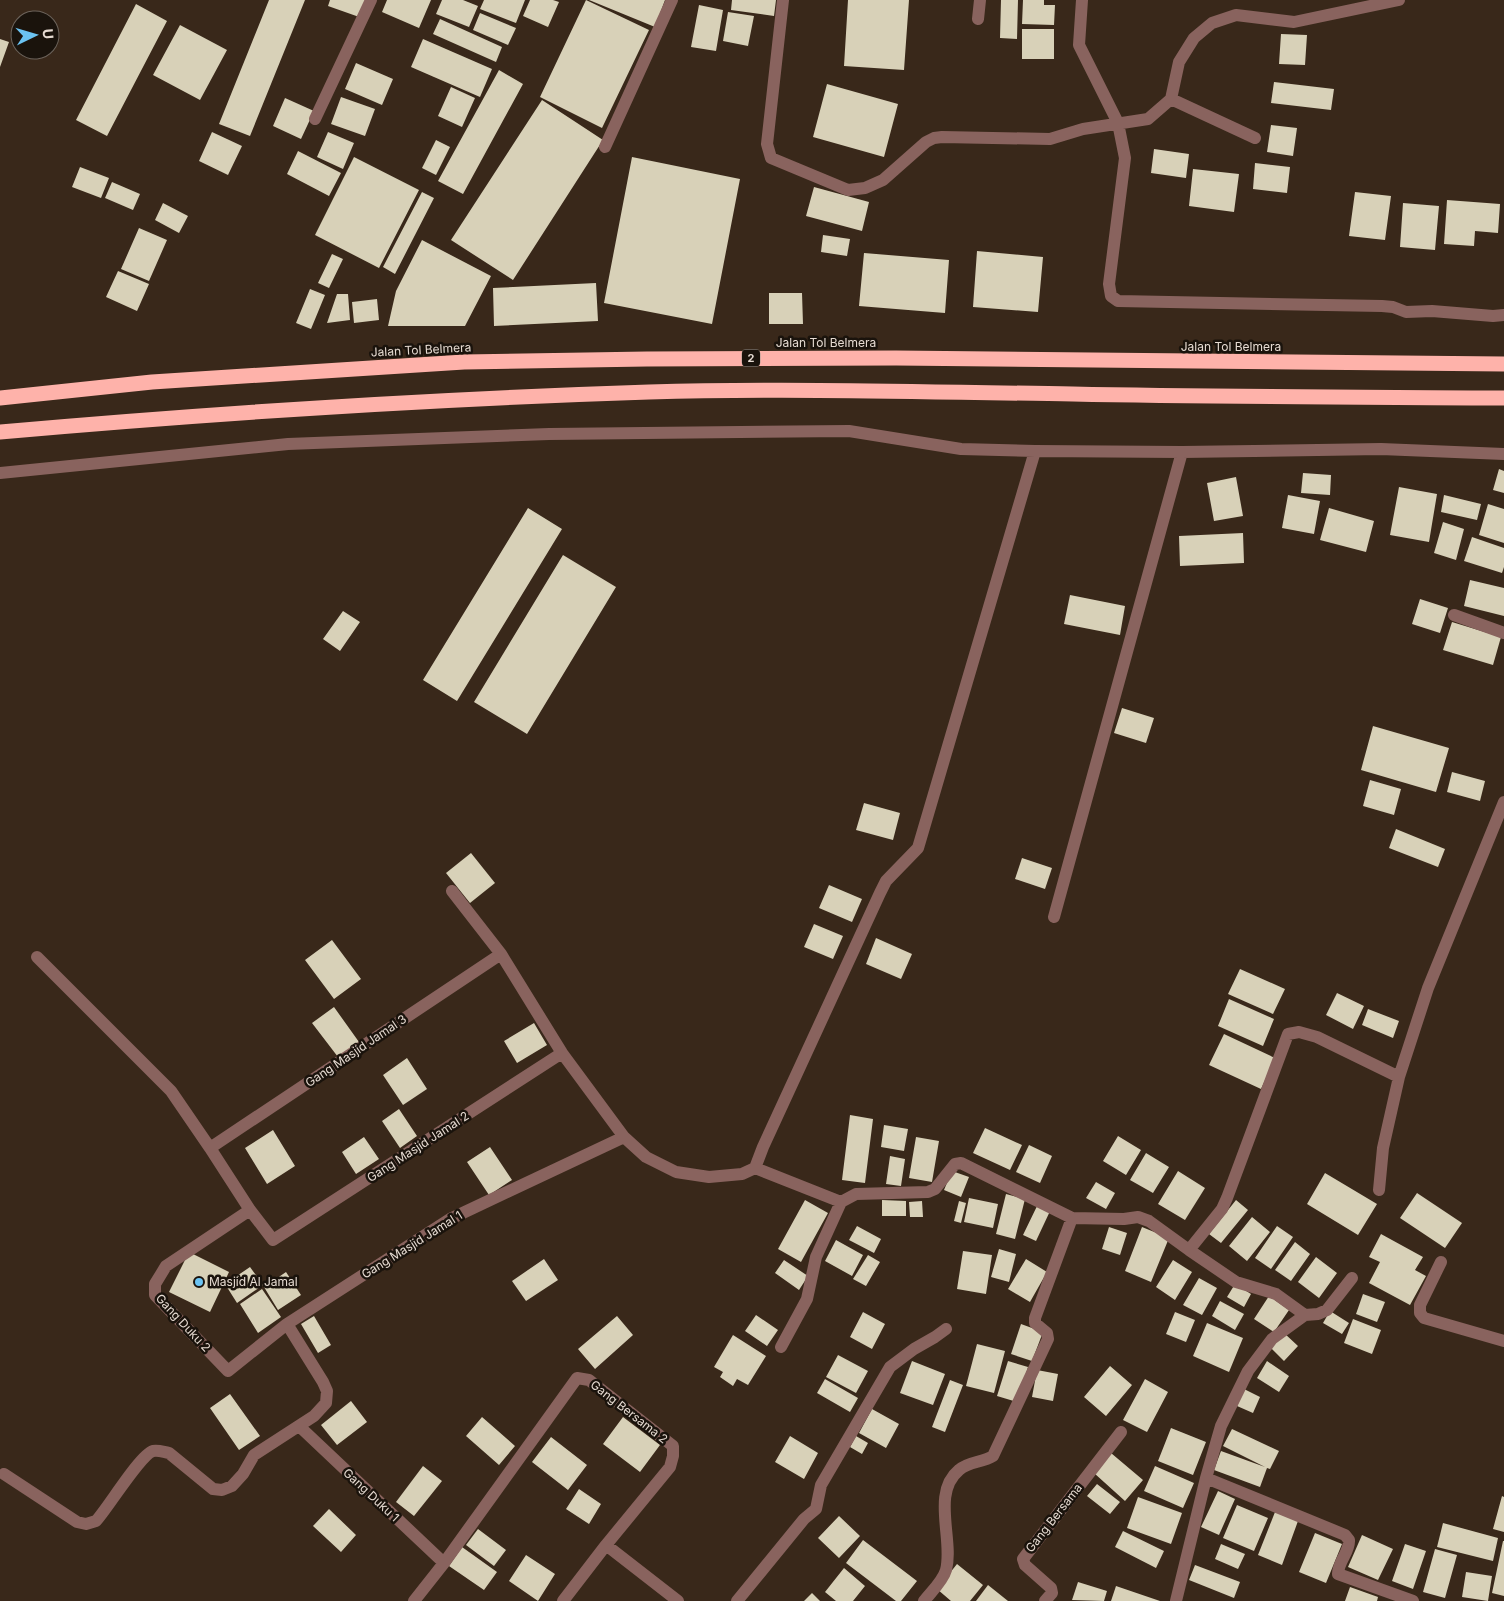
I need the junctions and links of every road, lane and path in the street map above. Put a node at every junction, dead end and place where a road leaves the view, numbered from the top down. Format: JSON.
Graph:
{"nodes":[{"id":1,"x":371,"y":0,"type":"edge"},
{"id":2,"x":672,"y":0,"type":"edge"},
{"id":3,"x":783,"y":0,"type":"edge"},
{"id":4,"x":980,"y":0,"type":"edge"},
{"id":5,"x":1082,"y":0,"type":"edge"},
{"id":6,"x":1399,"y":0,"type":"edge"},
{"id":7,"x":978,"y":19,"type":"dead end"},
{"id":8,"x":1171,"y":99,"type":"junction"},
{"id":9,"x":315,"y":119,"type":"dead end"},
{"id":10,"x":1118,"y":123,"type":"junction"},
{"id":11,"x":1255,"y":138,"type":"dead end"},
{"id":12,"x":605,"y":148,"type":"dead end"},
{"id":13,"x":1504,"y":315,"type":"edge"},
{"id":14,"x":1504,"y":364,"type":"edge"},
{"id":15,"x":0,"y":398,"type":"edge"},
{"id":16,"x":1504,"y":398,"type":"edge"},
{"id":17,"x":0,"y":432,"type":"edge"},
{"id":18,"x":1035,"y":451,"type":"junction"},
{"id":19,"x":1182,"y":452,"type":"junction"},
{"id":20,"x":1504,"y":454,"type":"edge"},
{"id":21,"x":0,"y":473,"type":"edge"},
{"id":22,"x":1454,"y":614,"type":"dead end"},
{"id":23,"x":1504,"y":633,"type":"edge"},
{"id":24,"x":1504,"y":802,"type":"edge"},
{"id":25,"x":452,"y":891,"type":"dead end"},
{"id":26,"x":1054,"y":917,"type":"dead end"},
{"id":27,"x":501,"y":954,"type":"junction"},
{"id":28,"x":37,"y":957,"type":"dead end"},
{"id":29,"x":562,"y":1053,"type":"junction"},
{"id":30,"x":1399,"y":1077,"type":"junction"},
{"id":31,"x":624,"y":1137,"type":"junction"},
{"id":32,"x":210,"y":1148,"type":"junction"},
{"id":33,"x":755,"y":1168,"type":"junction"},
{"id":34,"x":1379,"y":1190,"type":"dead end"},
{"id":35,"x":841,"y":1202,"type":"junction"},
{"id":36,"x":250,"y":1210,"type":"junction"},
{"id":37,"x":1072,"y":1218,"type":"junction"},
{"id":38,"x":1189,"y":1250,"type":"junction"},
{"id":39,"x":1441,"y":1262,"type":"dead end"},
{"id":40,"x":1352,"y":1278,"type":"dead end"},
{"id":41,"x":1304,"y":1315,"type":"junction"},
{"id":42,"x":287,"y":1324,"type":"junction"},
{"id":43,"x":946,"y":1329,"type":"dead end"},
{"id":44,"x":1504,"y":1341,"type":"edge"},
{"id":45,"x":781,"y":1347,"type":"dead end"},
{"id":46,"x":299,"y":1426,"type":"junction"},
{"id":47,"x":1121,"y":1432,"type":"dead end"},
{"id":48,"x":4,"y":1474,"type":"dead end"},
{"id":49,"x":1206,"y":1478,"type":"junction"},
{"id":50,"x":606,"y":1545,"type":"junction"},
{"id":51,"x":444,"y":1563,"type":"junction"},
{"id":52,"x":414,"y":1601,"type":"edge"},
{"id":53,"x":563,"y":1601,"type":"edge"},
{"id":54,"x":678,"y":1601,"type":"edge"},
{"id":55,"x":737,"y":1601,"type":"edge"},
{"id":56,"x":924,"y":1601,"type":"edge"},
{"id":57,"x":1045,"y":1601,"type":"edge"},
{"id":58,"x":1176,"y":1601,"type":"edge"},
{"id":59,"x":1413,"y":1601,"type":"edge"}],
"edges":[{"from":1,"to":9,"type":"street"},
{"from":2,"to":12,"type":"street"},
{"from":3,"to":10,"type":"street"},
{"from":4,"to":7,"type":"street"},
{"from":5,"to":10,"type":"street"},
{"from":6,"to":8,"type":"street"},
{"from":8,"to":10,"type":"street"},
{"from":8,"to":11,"type":"street"},
{"from":10,"to":13,"type":"street"},
{"from":14,"to":15,"type":"highway","name":"Jalan Tol Belmera","number":"2"},
{"from":16,"to":17,"type":"highway"},
{"from":18,"to":19,"type":"street"},
{"from":18,"to":21,"type":"street"},
{"from":18,"to":33,"type":"street"},
{"from":19,"to":20,"type":"street"},
{"from":19,"to":26,"type":"street"},
{"from":22,"to":23,"type":"street"},
{"from":24,"to":30,"type":"street"},
{"from":25,"to":27,"type":"street"},
{"from":27,"to":29,"type":"street"},
{"from":27,"to":32,"type":"street","name":"Gang Masjid Jamal 3"},
{"from":28,"to":32,"type":"street"},
{"from":29,"to":31,"type":"street"},
{"from":29,"to":36,"type":"street","name":"Gang Masjid Jamal 2"},
{"from":30,"to":34,"type":"street"},
{"from":30,"to":38,"type":"street"},
{"from":31,"to":33,"type":"street"},
{"from":31,"to":42,"type":"street","name":"Gang Masjid Jamal 1"},
{"from":32,"to":36,"type":"street"},
{"from":33,"to":35,"type":"street"},
{"from":35,"to":37,"type":"street"},
{"from":35,"to":45,"type":"street"},
{"from":36,"to":42,"type":"street","name":"Gang Duku 2"},
{"from":37,"to":38,"type":"street"},
{"from":37,"to":56,"type":"street"},
{"from":38,"to":41,"type":"street"},
{"from":39,"to":44,"type":"street"},
{"from":40,"to":41,"type":"street"},
{"from":41,"to":49,"type":"street"},
{"from":42,"to":46,"type":"street"},
{"from":43,"to":55,"type":"street"},
{"from":46,"to":48,"type":"street"},
{"from":46,"to":51,"type":"street","name":"Gang Duku 1"},
{"from":47,"to":57,"type":"street","name":"Gang Bersama"},
{"from":49,"to":58,"type":"street"},
{"from":49,"to":59,"type":"street"},
{"from":50,"to":51,"type":"street","name":"Gang Bersama 2"},
{"from":50,"to":53,"type":"street","name":"Gang Bersama 2"},
{"from":50,"to":54,"type":"street"},
{"from":51,"to":52,"type":"street","name":"Gang Bersama 2"}]}
